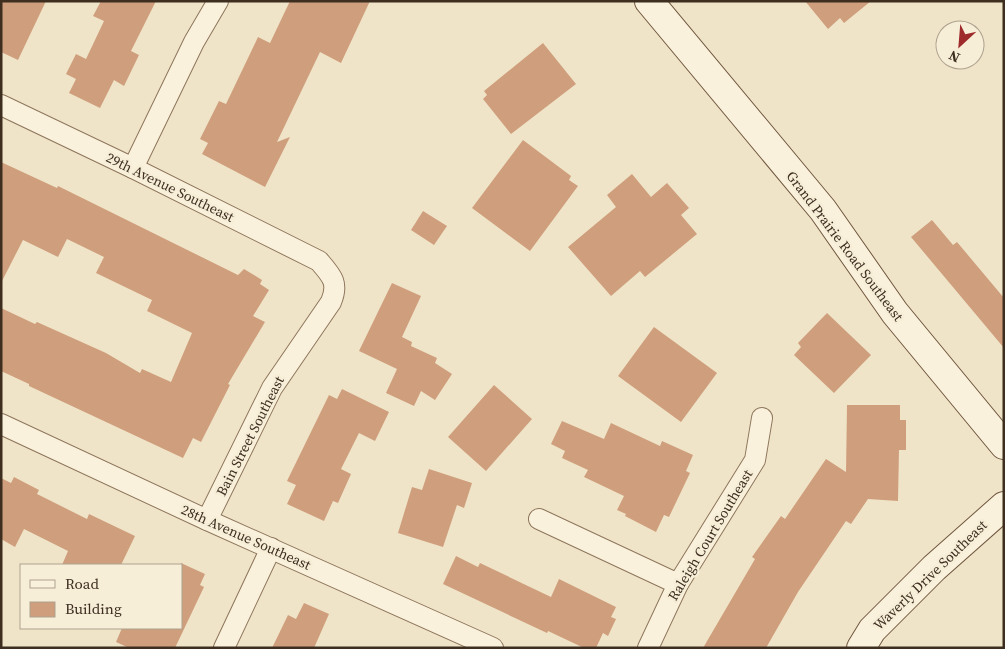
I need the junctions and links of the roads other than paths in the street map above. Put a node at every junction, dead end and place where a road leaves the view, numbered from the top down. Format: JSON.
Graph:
{"nodes":[{"id":1,"x":218,"y":1,"type":"edge"},
{"id":2,"x":649,"y":1,"type":"edge"},
{"id":3,"x":1,"y":105,"type":"edge"},
{"id":4,"x":133,"y":168,"type":"junction"},
{"id":5,"x":332,"y":276,"type":"joint"},
{"id":6,"x":762,"y":418,"type":"dead end"},
{"id":7,"x":1,"y":424,"type":"edge"},
{"id":8,"x":1004,"y":445,"type":"edge"},
{"id":9,"x":1004,"y":506,"type":"edge"},
{"id":10,"x":539,"y":519,"type":"dead end"},
{"id":11,"x":206,"y":520,"type":"junction"},
{"id":12,"x":271,"y":548,"type":"junction"},
{"id":13,"x":678,"y":584,"type":"junction"},
{"id":14,"x":224,"y":648,"type":"edge"},
{"id":15,"x":493,"y":648,"type":"edge"},
{"id":16,"x":648,"y":648,"type":"edge"},
{"id":17,"x":861,"y":648,"type":"edge"}],
"edges":[{"from":1,"to":4,"type":"street"},
{"from":2,"to":8,"type":"main road","name":"Grand Prairie Road Southeast"},
{"from":3,"to":4,"type":"street","name":"29th Avenue Southeast"},
{"from":4,"to":5,"type":"street","name":"29th Avenue Southeast"},
{"from":5,"to":11,"type":"street","name":"Bain Street Southeast"},
{"from":6,"to":13,"type":"street","name":"Raleigh Court Southeast"},
{"from":7,"to":11,"type":"street","name":"28th Avenue Southeast"},
{"from":9,"to":17,"type":"main road","name":"Waverly Drive Southeast"},
{"from":10,"to":13,"type":"street"},
{"from":11,"to":12,"type":"street","name":"28th Avenue Southeast"},
{"from":12,"to":14,"type":"street"},
{"from":12,"to":15,"type":"street","name":"28th Avenue Southeast"},
{"from":13,"to":16,"type":"street","name":"Raleigh Court Southeast"}]}
